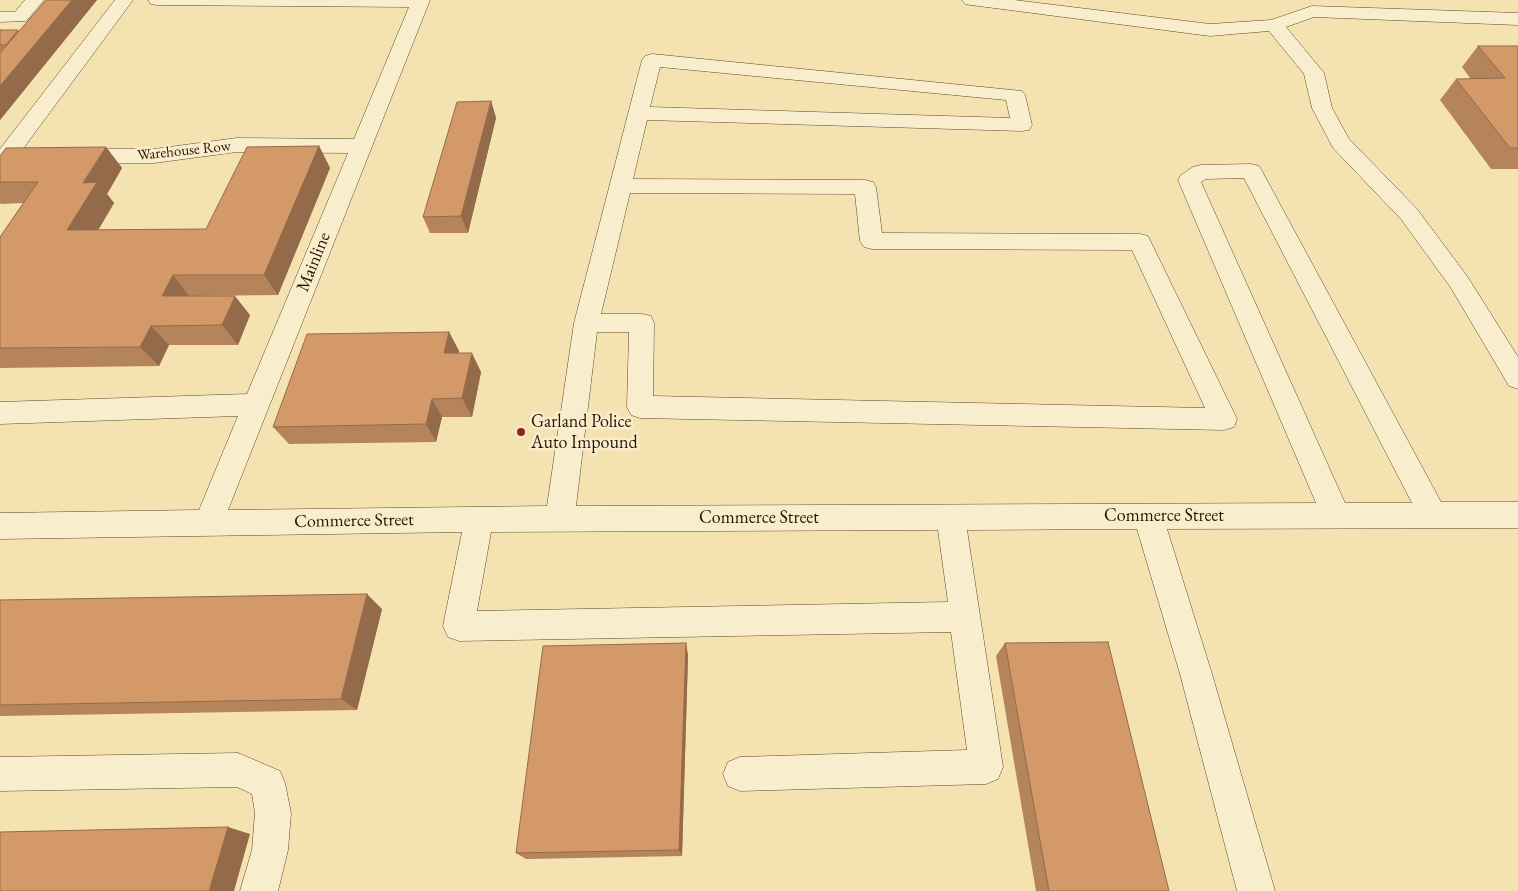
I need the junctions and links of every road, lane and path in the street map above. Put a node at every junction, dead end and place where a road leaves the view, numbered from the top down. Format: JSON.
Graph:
{"nodes":[{"id":1,"x":35,"y":0,"type":"edge"},
{"id":2,"x":124,"y":0,"type":"edge"},
{"id":3,"x":157,"y":0,"type":"edge"},
{"id":4,"x":971,"y":0,"type":"edge"},
{"id":5,"x":421,"y":1,"type":"edge"},
{"id":6,"x":0,"y":17,"type":"edge"},
{"id":7,"x":1518,"y":19,"type":"edge"},
{"id":8,"x":1274,"y":25,"type":"junction"},
{"id":9,"x":640,"y":113,"type":"junction"},
{"id":10,"x":361,"y":146,"type":"junction"},
{"id":11,"x":55,"y":156,"type":"edge"},
{"id":12,"x":11,"y":159,"type":"edge"},
{"id":13,"x":621,"y":186,"type":"junction"},
{"id":14,"x":586,"y":323,"type":"junction"},
{"id":15,"x":1518,"y":379,"type":"edge"},
{"id":16,"x":256,"y":405,"type":"junction"},
{"id":17,"x":0,"y":413,"type":"edge"},
{"id":18,"x":1336,"y":515,"type":"junction"},
{"id":19,"x":1433,"y":515,"type":"junction"},
{"id":20,"x":1518,"y":515,"type":"edge"},
{"id":21,"x":1148,"y":516,"type":"junction"},
{"id":22,"x":951,"y":517,"type":"junction"},
{"id":23,"x":479,"y":519,"type":"junction"},
{"id":24,"x":560,"y":519,"type":"junction"},
{"id":25,"x":208,"y":523,"type":"junction"},
{"id":26,"x":0,"y":526,"type":"edge"},
{"id":27,"x":965,"y":617,"type":"junction"},
{"id":28,"x":0,"y":774,"type":"edge"},
{"id":29,"x":740,"y":774,"type":"dead end"},
{"id":30,"x":259,"y":891,"type":"edge"},
{"id":31,"x":1256,"y":891,"type":"edge"}],
"edges":[{"from":1,"to":6,"type":"street"},
{"from":2,"to":12,"type":"street"},
{"from":3,"to":5,"type":"street"},
{"from":4,"to":8,"type":"street"},
{"from":5,"to":10,"type":"street","name":"Mainline"},
{"from":7,"to":8,"type":"street"},
{"from":8,"to":15,"type":"street"},
{"from":9,"to":9,"type":"street"},
{"from":9,"to":13,"type":"street"},
{"from":10,"to":11,"type":"street","name":"Warehouse Row"},
{"from":10,"to":16,"type":"street","name":"Mainline"},
{"from":13,"to":14,"type":"street"},
{"from":13,"to":14,"type":"street"},
{"from":14,"to":24,"type":"street"},
{"from":16,"to":17,"type":"street"},
{"from":16,"to":25,"type":"street","name":"Mainline"},
{"from":18,"to":19,"type":"street","name":"Commerce Street"},
{"from":18,"to":19,"type":"street"},
{"from":18,"to":21,"type":"street","name":"Commerce Street"},
{"from":19,"to":20,"type":"street","name":"Commerce Street"},
{"from":21,"to":22,"type":"street","name":"Commerce Street"},
{"from":21,"to":31,"type":"street"},
{"from":22,"to":24,"type":"street","name":"Commerce Street"},
{"from":22,"to":27,"type":"street"},
{"from":23,"to":24,"type":"street","name":"Commerce Street"},
{"from":23,"to":25,"type":"street","name":"Commerce Street"},
{"from":23,"to":27,"type":"street"},
{"from":25,"to":26,"type":"street","name":"Commerce Street"},
{"from":27,"to":29,"type":"street"},
{"from":28,"to":30,"type":"street"}]}
